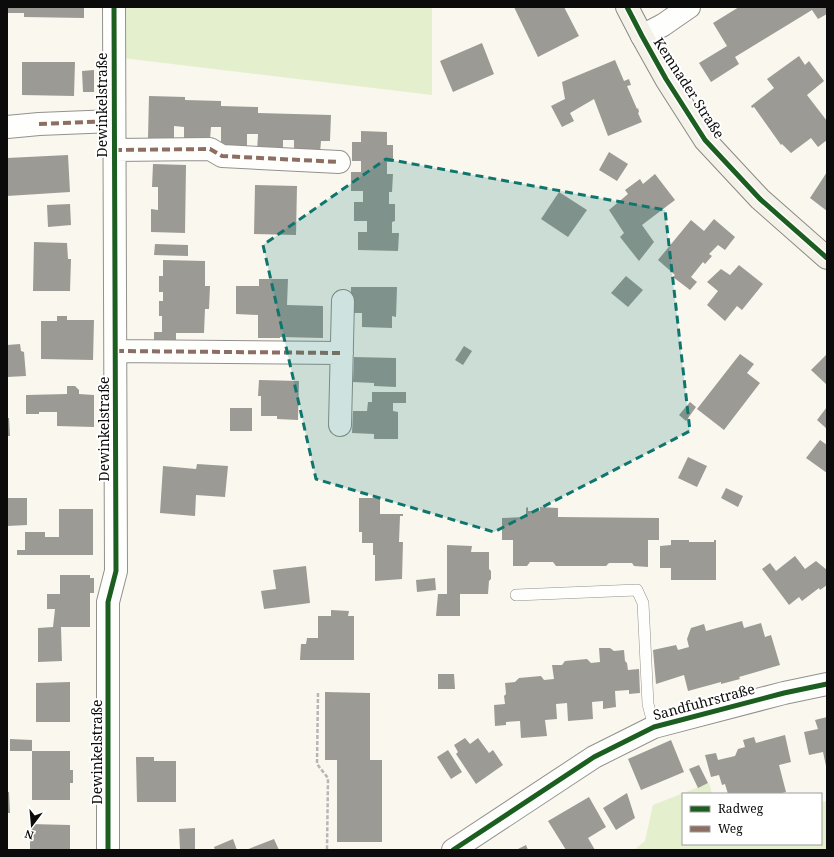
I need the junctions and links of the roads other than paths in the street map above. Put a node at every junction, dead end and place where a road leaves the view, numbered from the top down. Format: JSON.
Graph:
{"nodes":[{"id":1,"x":114,"y":7,"type":"edge"},
{"id":2,"x":627,"y":7,"type":"edge"},
{"id":3,"x":689,"y":7,"type":"edge"},
{"id":4,"x":642,"y":36,"type":"junction"},
{"id":5,"x":113,"y":121,"type":"junction"},
{"id":6,"x":7,"y":127,"type":"edge"},
{"id":7,"x":114,"y":150,"type":"junction"},
{"id":8,"x":339,"y":162,"type":"dead end"},
{"id":9,"x":827,"y":258,"type":"edge"},
{"id":10,"x":343,"y":301,"type":"dead end"},
{"id":11,"x":116,"y":351,"type":"junction"},
{"id":12,"x":342,"y":353,"type":"junction"},
{"id":13,"x":340,"y":425,"type":"dead end"},
{"id":14,"x":516,"y":595,"type":"dead end"},
{"id":15,"x":827,"y":684,"type":"edge"},
{"id":16,"x":654,"y":727,"type":"junction"},
{"id":17,"x":108,"y":850,"type":"edge"},
{"id":18,"x":453,"y":850,"type":"edge"}],
"edges":[{"from":1,"to":5,"type":"street","name":"Dewinkelstraße"},
{"from":2,"to":4,"type":"street","name":"Kemnader Straße"},
{"from":3,"to":4,"type":"street"},
{"from":4,"to":9,"type":"street","name":"Kemnader Straße"},
{"from":5,"to":6,"type":"street","name":"Dewinkelstraße"},
{"from":5,"to":7,"type":"street","name":"Dewinkelstraße"},
{"from":7,"to":8,"type":"street","name":"Dewinkelstraße"},
{"from":7,"to":11,"type":"street","name":"Dewinkelstraße"},
{"from":10,"to":12,"type":"street"},
{"from":11,"to":12,"type":"street"},
{"from":11,"to":17,"type":"street","name":"Dewinkelstraße"},
{"from":12,"to":13,"type":"street"},
{"from":14,"to":16,"type":"lane","name":"Sandfuhrstraße"},
{"from":15,"to":16,"type":"street","name":"Sandfuhrstraße"},
{"from":16,"to":18,"type":"street","name":"Sandfuhrstraße"}]}
